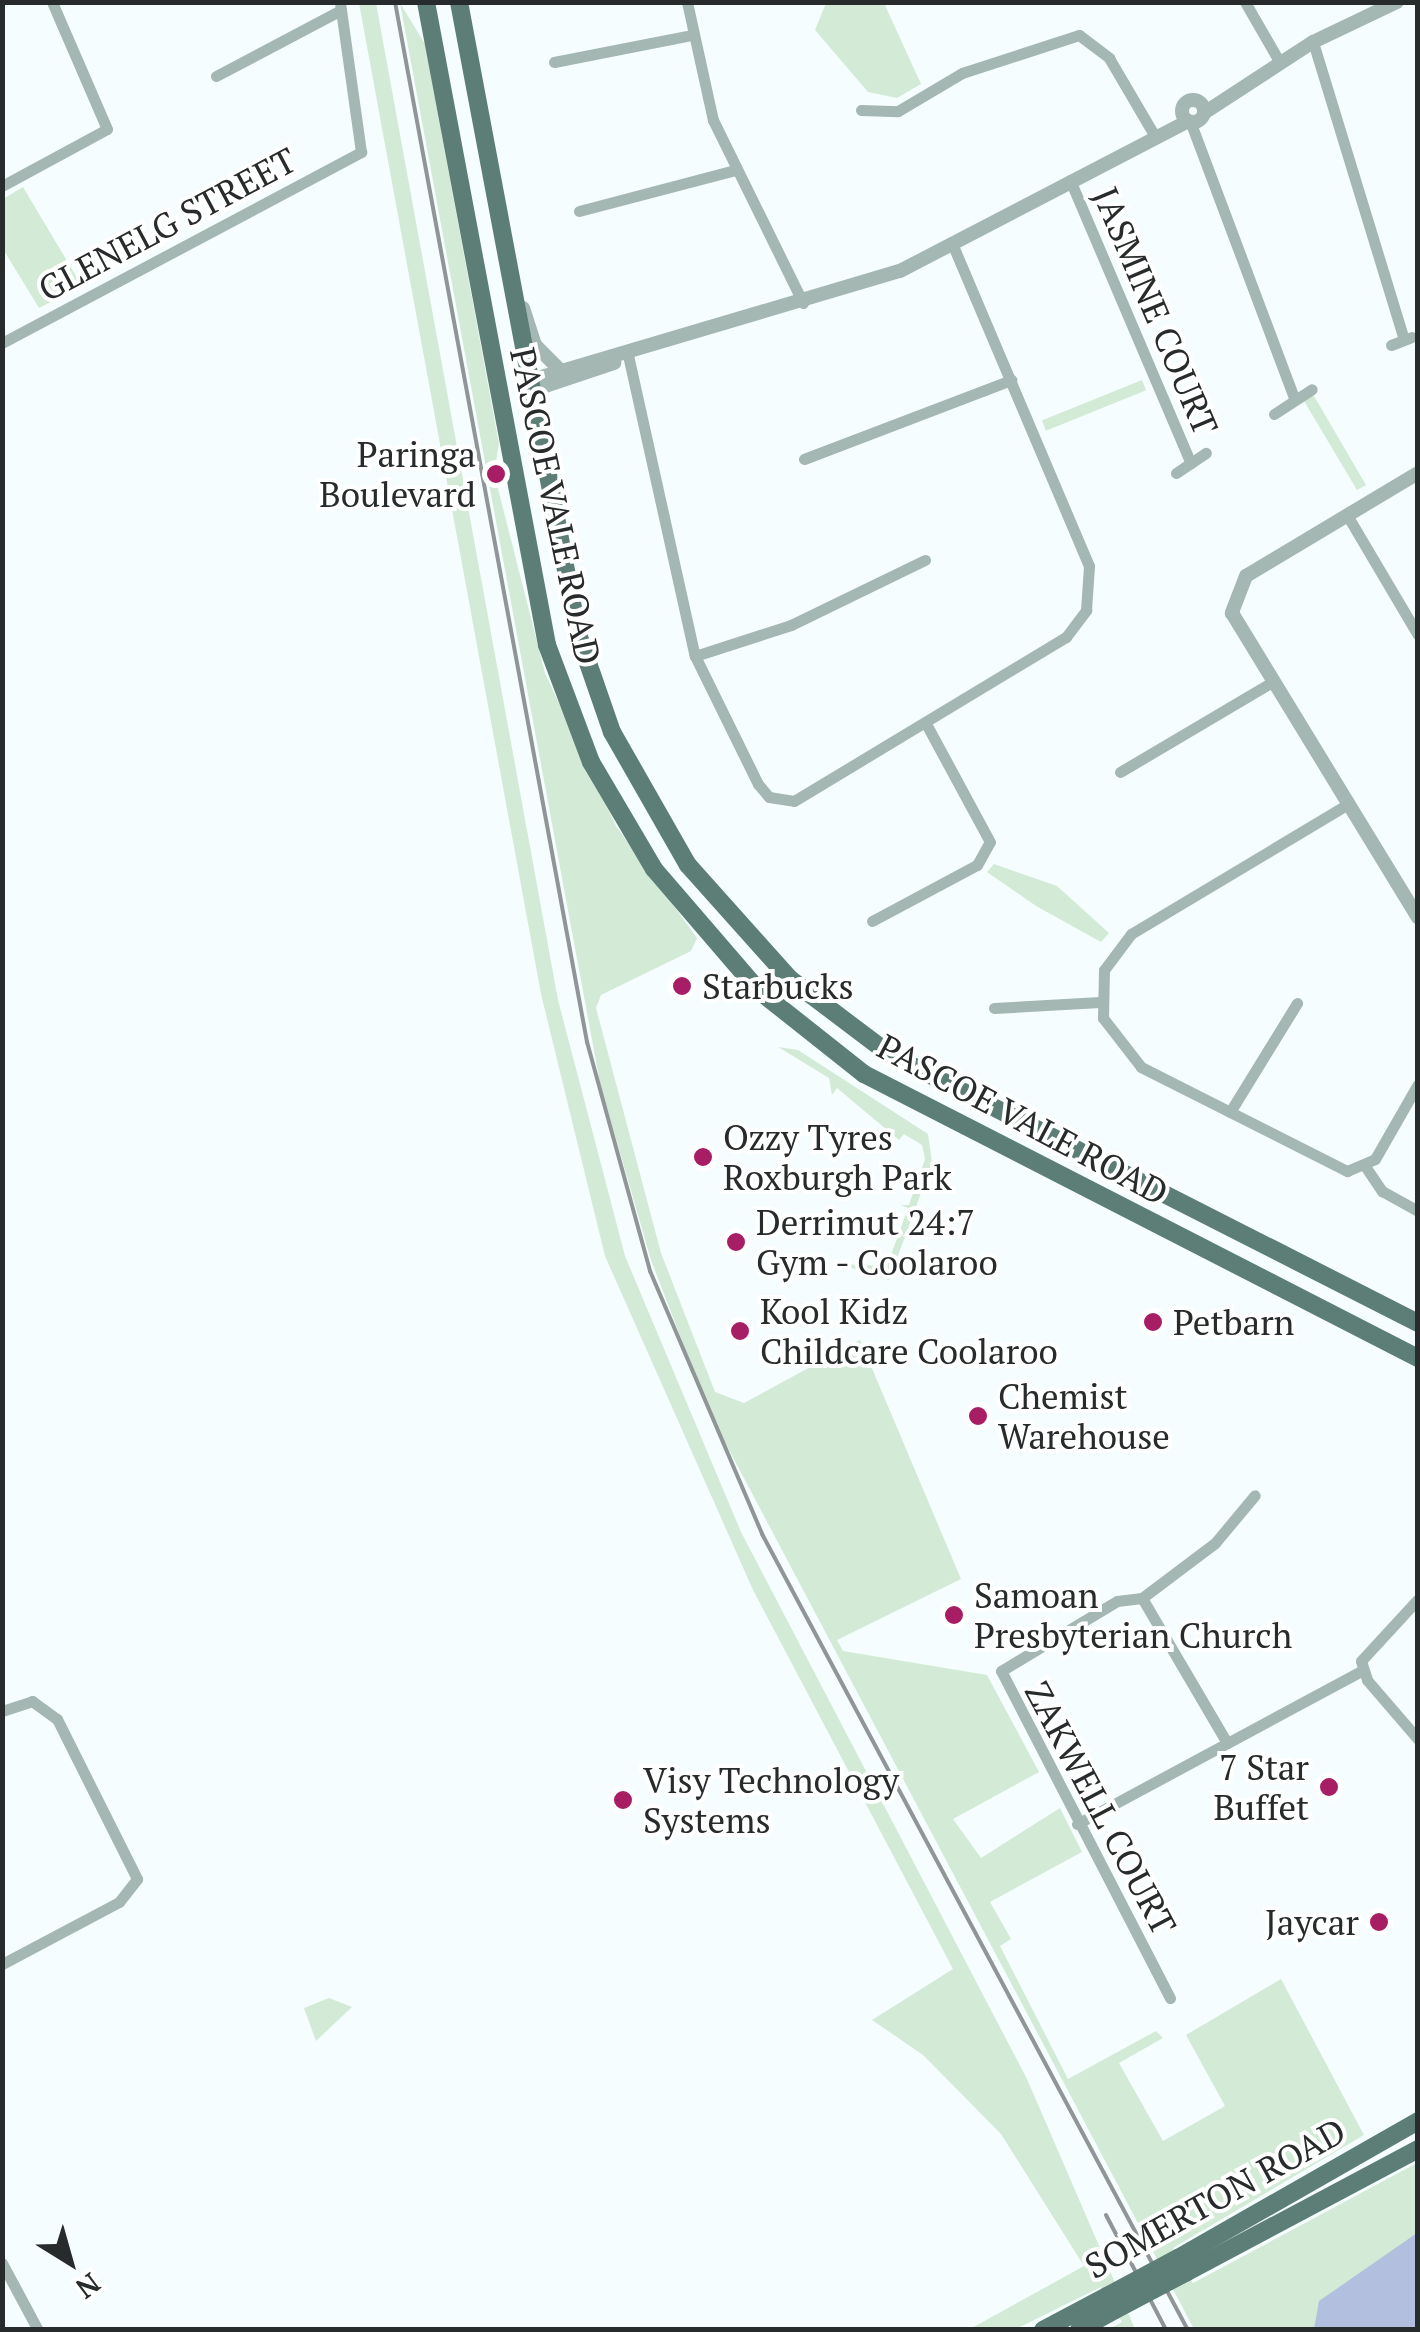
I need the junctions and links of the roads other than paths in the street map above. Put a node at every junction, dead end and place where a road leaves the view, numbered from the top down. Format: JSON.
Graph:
{"nodes":[{"id":1,"x":52,"y":2,"type":"edge"},
{"id":2,"x":426,"y":2,"type":"edge"},
{"id":3,"x":459,"y":2,"type":"edge"},
{"id":4,"x":687,"y":2,"type":"edge"},
{"id":5,"x":1245,"y":2,"type":"edge"},
{"id":6,"x":1397,"y":2,"type":"edge"},
{"id":7,"x":341,"y":6,"type":"edge"},
{"id":8,"x":692,"y":36,"type":"junction"},
{"id":9,"x":1313,"y":42,"type":"junction"},
{"id":10,"x":554,"y":62,"type":"dead end"},
{"id":11,"x":1279,"y":62,"type":"junction"},
{"id":12,"x":216,"y":76,"type":"dead end"},
{"id":13,"x":860,"y":110,"type":"dead end"},
{"id":14,"x":1194,"y":113,"type":"junction"},
{"id":15,"x":1160,"y":129,"type":"junction"},
{"id":16,"x":736,"y":170,"type":"junction"},
{"id":17,"x":1070,"y":180,"type":"junction"},
{"id":18,"x":2,"y":186,"type":"edge"},
{"id":19,"x":579,"y":211,"type":"dead end"},
{"id":20,"x":953,"y":246,"type":"junction"},
{"id":21,"x":512,"y":286,"type":"junction"},
{"id":22,"x":803,"y":303,"type":"junction"},
{"id":23,"x":1402,"y":340,"type":"dead end"},
{"id":24,"x":2,"y":343,"type":"edge"},
{"id":25,"x":628,"y":355,"type":"junction"},
{"id":26,"x":561,"y":371,"type":"junction"},
{"id":27,"x":1011,"y":380,"type":"junction"},
{"id":28,"x":529,"y":386,"type":"junction"},
{"id":29,"x":1312,"y":390,"type":"dead end"},
{"id":30,"x":498,"y":393,"type":"junction"},
{"id":31,"x":1294,"y":398,"type":"junction"},
{"id":32,"x":1274,"y":414,"type":"dead end"},
{"id":33,"x":1206,"y":453,"type":"dead end"},
{"id":34,"x":801,"y":460,"type":"dead end"},
{"id":35,"x":1191,"y":463,"type":"junction"},
{"id":36,"x":1176,"y":472,"type":"dead end"},
{"id":37,"x":1418,"y":473,"type":"edge"},
{"id":38,"x":1348,"y":515,"type":"junction"},
{"id":39,"x":936,"y":570,"type":"dead end"},
{"id":40,"x":1418,"y":635,"type":"edge"},
{"id":41,"x":695,"y":656,"type":"junction"},
{"id":42,"x":1269,"y":684,"type":"junction"},
{"id":43,"x":926,"y":722,"type":"junction"},
{"id":44,"x":1118,"y":774,"type":"dead end"},
{"id":45,"x":1343,"y":808,"type":"junction"},
{"id":46,"x":1418,"y":918,"type":"edge"},
{"id":47,"x":871,"y":922,"type":"dead end"},
{"id":48,"x":1100,"y":1002,"type":"junction"},
{"id":49,"x":1298,"y":1004,"type":"dead end"},
{"id":50,"x":992,"y":1006,"type":"dead end"},
{"id":51,"x":1418,"y":1084,"type":"edge"},
{"id":52,"x":983,"y":1106,"type":"junction"},
{"id":53,"x":1230,"y":1112,"type":"junction"},
{"id":54,"x":970,"y":1132,"type":"junction"},
{"id":55,"x":1367,"y":1169,"type":"junction"},
{"id":56,"x":1418,"y":1211,"type":"edge"},
{"id":57,"x":1418,"y":1323,"type":"edge"},
{"id":58,"x":1418,"y":1358,"type":"edge"},
{"id":59,"x":1255,"y":1495,"type":"dead end"},
{"id":60,"x":1142,"y":1598,"type":"junction"},
{"id":61,"x":1418,"y":1599,"type":"edge"},
{"id":62,"x":1362,"y":1671,"type":"junction"},
{"id":63,"x":2,"y":1711,"type":"edge"},
{"id":64,"x":1418,"y":1739,"type":"edge"},
{"id":65,"x":1227,"y":1743,"type":"junction"},
{"id":66,"x":1077,"y":1824,"type":"junction"},
{"id":67,"x":2,"y":1964,"type":"edge"},
{"id":68,"x":1170,"y":1998,"type":"dead end"},
{"id":69,"x":1418,"y":2121,"type":"edge"},
{"id":70,"x":1418,"y":2149,"type":"edge"},
{"id":71,"x":2,"y":2264,"type":"edge"},
{"id":72,"x":1183,"y":2265,"type":"junction"},
{"id":73,"x":1111,"y":2303,"type":"junction"},
{"id":74,"x":38,"y":2330,"type":"edge"},
{"id":75,"x":1043,"y":2330,"type":"edge"},
{"id":76,"x":1079,"y":2330,"type":"edge"}],
"edges":[{"from":1,"to":18,"type":"street"},
{"from":2,"to":30,"type":"main road","name":"PASCOE VALE ROAD"},
{"from":3,"to":21,"type":"main road","name":"PASCOE VALE ROAD"},
{"from":4,"to":8,"type":"street"},
{"from":5,"to":11,"type":"street"},
{"from":6,"to":9,"type":"street"},
{"from":7,"to":12,"type":"street"},
{"from":7,"to":24,"type":"street","name":"GLENELG STREET"},
{"from":8,"to":10,"type":"street"},
{"from":8,"to":16,"type":"street"},
{"from":9,"to":11,"type":"street"},
{"from":9,"to":23,"type":"street"},
{"from":11,"to":14,"type":"street"},
{"from":13,"to":15,"type":"street"},
{"from":14,"to":15,"type":"street"},
{"from":14,"to":31,"type":"street"},
{"from":15,"to":17,"type":"street"},
{"from":16,"to":19,"type":"street"},
{"from":16,"to":22,"type":"street"},
{"from":17,"to":20,"type":"street"},
{"from":17,"to":35,"type":"street","name":"JASMINE COURT"},
{"from":20,"to":22,"type":"street"},
{"from":20,"to":27,"type":"street"},
{"from":21,"to":26,"type":"street"},
{"from":21,"to":28,"type":"main road","name":"PASCOE VALE ROAD"},
{"from":22,"to":25,"type":"street"},
{"from":25,"to":26,"type":"street"},
{"from":25,"to":28,"type":"street"},
{"from":25,"to":41,"type":"street"},
{"from":26,"to":28,"type":"street"},
{"from":27,"to":34,"type":"street"},
{"from":27,"to":43,"type":"street"},
{"from":28,"to":30,"type":"main road"},
{"from":28,"to":52,"type":"main road","name":"PASCOE VALE ROAD"},
{"from":29,"to":31,"type":"street"},
{"from":30,"to":54,"type":"main road","name":"PASCOE VALE ROAD"},
{"from":31,"to":32,"type":"street"},
{"from":33,"to":35,"type":"street","name":"JASMINE COURT"},
{"from":35,"to":36,"type":"street","name":"JASMINE COURT"},
{"from":37,"to":38,"type":"street"},
{"from":38,"to":40,"type":"street"},
{"from":38,"to":42,"type":"street"},
{"from":39,"to":41,"type":"street"},
{"from":41,"to":43,"type":"street"},
{"from":42,"to":44,"type":"street"},
{"from":42,"to":45,"type":"street"},
{"from":43,"to":47,"type":"street"},
{"from":45,"to":46,"type":"street"},
{"from":45,"to":48,"type":"street"},
{"from":48,"to":50,"type":"street"},
{"from":48,"to":53,"type":"street"},
{"from":49,"to":53,"type":"street"},
{"from":51,"to":55,"type":"street"},
{"from":52,"to":54,"type":"main road"},
{"from":52,"to":57,"type":"main road","name":"PASCOE VALE ROAD"},
{"from":53,"to":55,"type":"street"},
{"from":54,"to":58,"type":"main road","name":"PASCOE VALE ROAD"},
{"from":55,"to":56,"type":"street"},
{"from":59,"to":60,"type":"street"},
{"from":60,"to":65,"type":"street"},
{"from":60,"to":66,"type":"street","name":"ZAKWELL COURT"},
{"from":61,"to":62,"type":"street"},
{"from":62,"to":64,"type":"street"},
{"from":62,"to":65,"type":"street"},
{"from":63,"to":67,"type":"street"},
{"from":65,"to":66,"type":"street"},
{"from":66,"to":68,"type":"street","name":"ZAKWELL COURT"},
{"from":69,"to":72,"type":"main road","name":"SOMERTON ROAD"},
{"from":70,"to":72,"type":"main road","name":"SOMERTON ROAD"},
{"from":71,"to":74,"type":"street"},
{"from":72,"to":73,"type":"main road","name":"SOMERTON ROAD","bridge":true},
{"from":73,"to":75,"type":"main road","name":"SOMERTON ROAD"},
{"from":73,"to":76,"type":"main road","name":"SOMERTON ROAD"}]}
